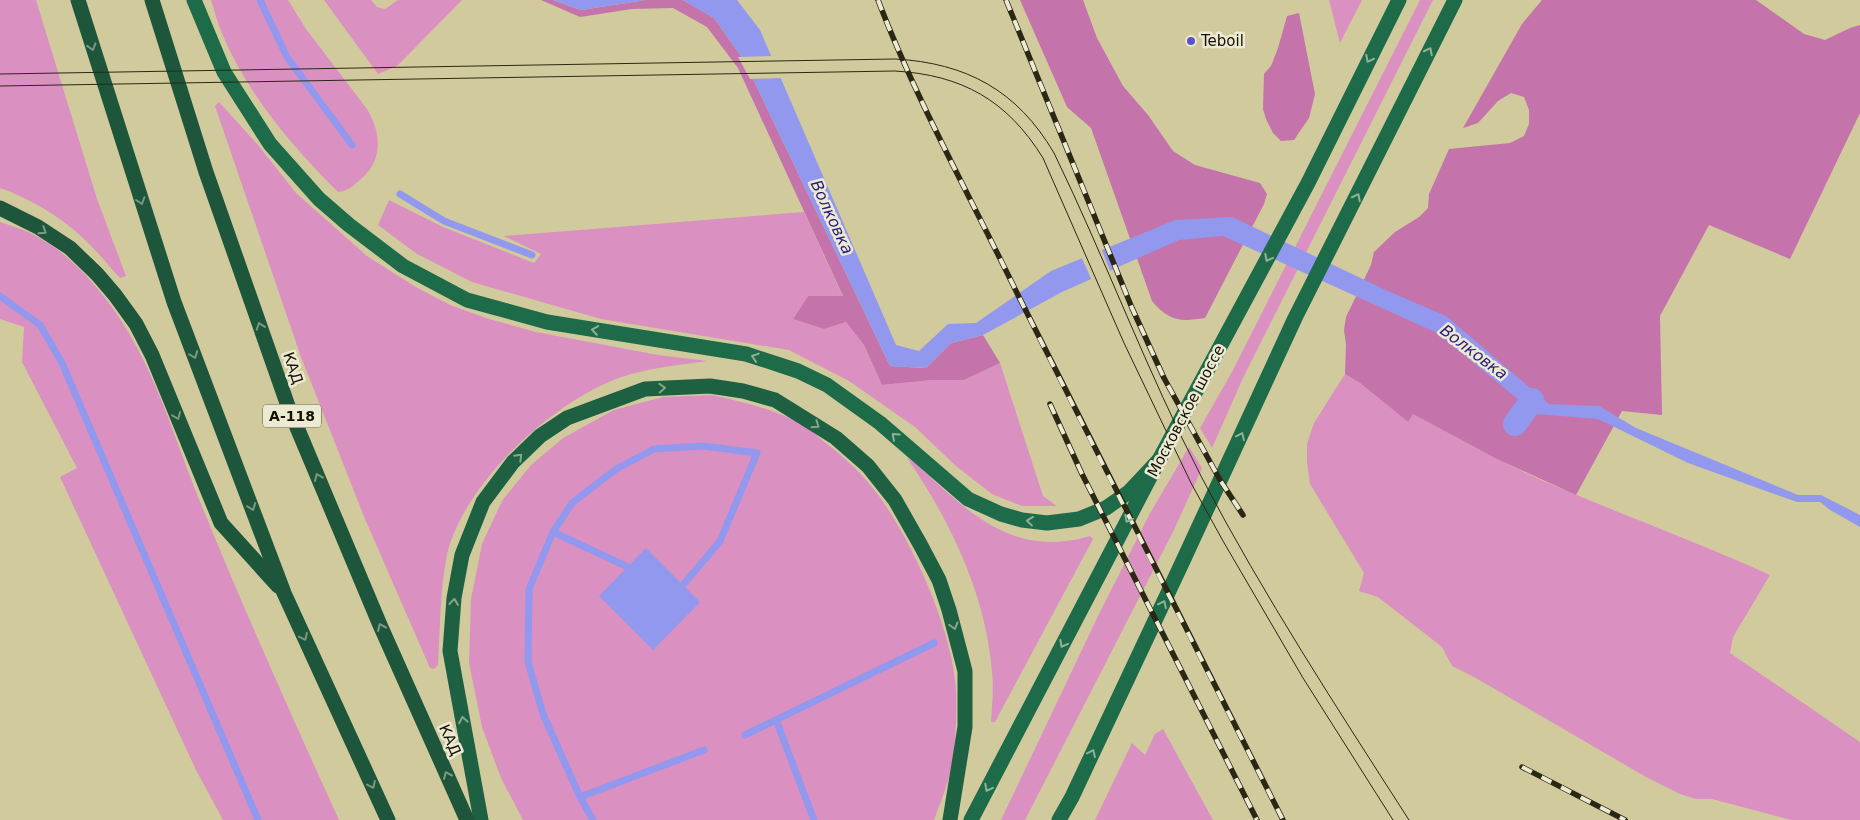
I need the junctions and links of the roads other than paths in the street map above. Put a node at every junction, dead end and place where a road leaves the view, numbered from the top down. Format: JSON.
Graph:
{"nodes":[{"id":1,"x":78,"y":0,"type":"edge"},
{"id":2,"x":152,"y":0,"type":"edge"},
{"id":3,"x":194,"y":0,"type":"edge"},
{"id":4,"x":1399,"y":0,"type":"edge"},
{"id":5,"x":1455,"y":0,"type":"edge"},
{"id":6,"x":0,"y":208,"type":"edge"},
{"id":7,"x":1159,"y":460,"type":"junction"},
{"id":8,"x":284,"y":593,"type":"junction"},
{"id":9,"x":1072,"y":797,"type":"junction"},
{"id":10,"x":388,"y":820,"type":"edge"},
{"id":11,"x":467,"y":820,"type":"edge"},
{"id":12,"x":481,"y":820,"type":"edge"},
{"id":13,"x":950,"y":820,"type":"edge"},
{"id":14,"x":971,"y":820,"type":"edge"},
{"id":15,"x":1059,"y":820,"type":"edge"},
{"id":16,"x":1066,"y":820,"type":"edge"}],
"edges":[{"from":1,"to":8,"type":"highway","one_way":true},
{"from":11,"to":2,"type":"highway","name":"КАД","number":"А-118","one_way":true},
{"from":7,"to":3,"type":"main road","one_way":true},
{"from":4,"to":7,"type":"main road","name":"Московское шоссе","one_way":true},
{"from":9,"to":5,"type":"main road","one_way":true},
{"from":6,"to":8,"type":"highway","one_way":true},
{"from":7,"to":14,"type":"main road","name":"Московское шоссе","one_way":true},
{"from":8,"to":10,"type":"highway","one_way":true},
{"from":9,"to":15,"type":"main road"},
{"from":9,"to":16,"type":"main road"},
{"from":12,"to":13,"type":"highway","one_way":true}]}
